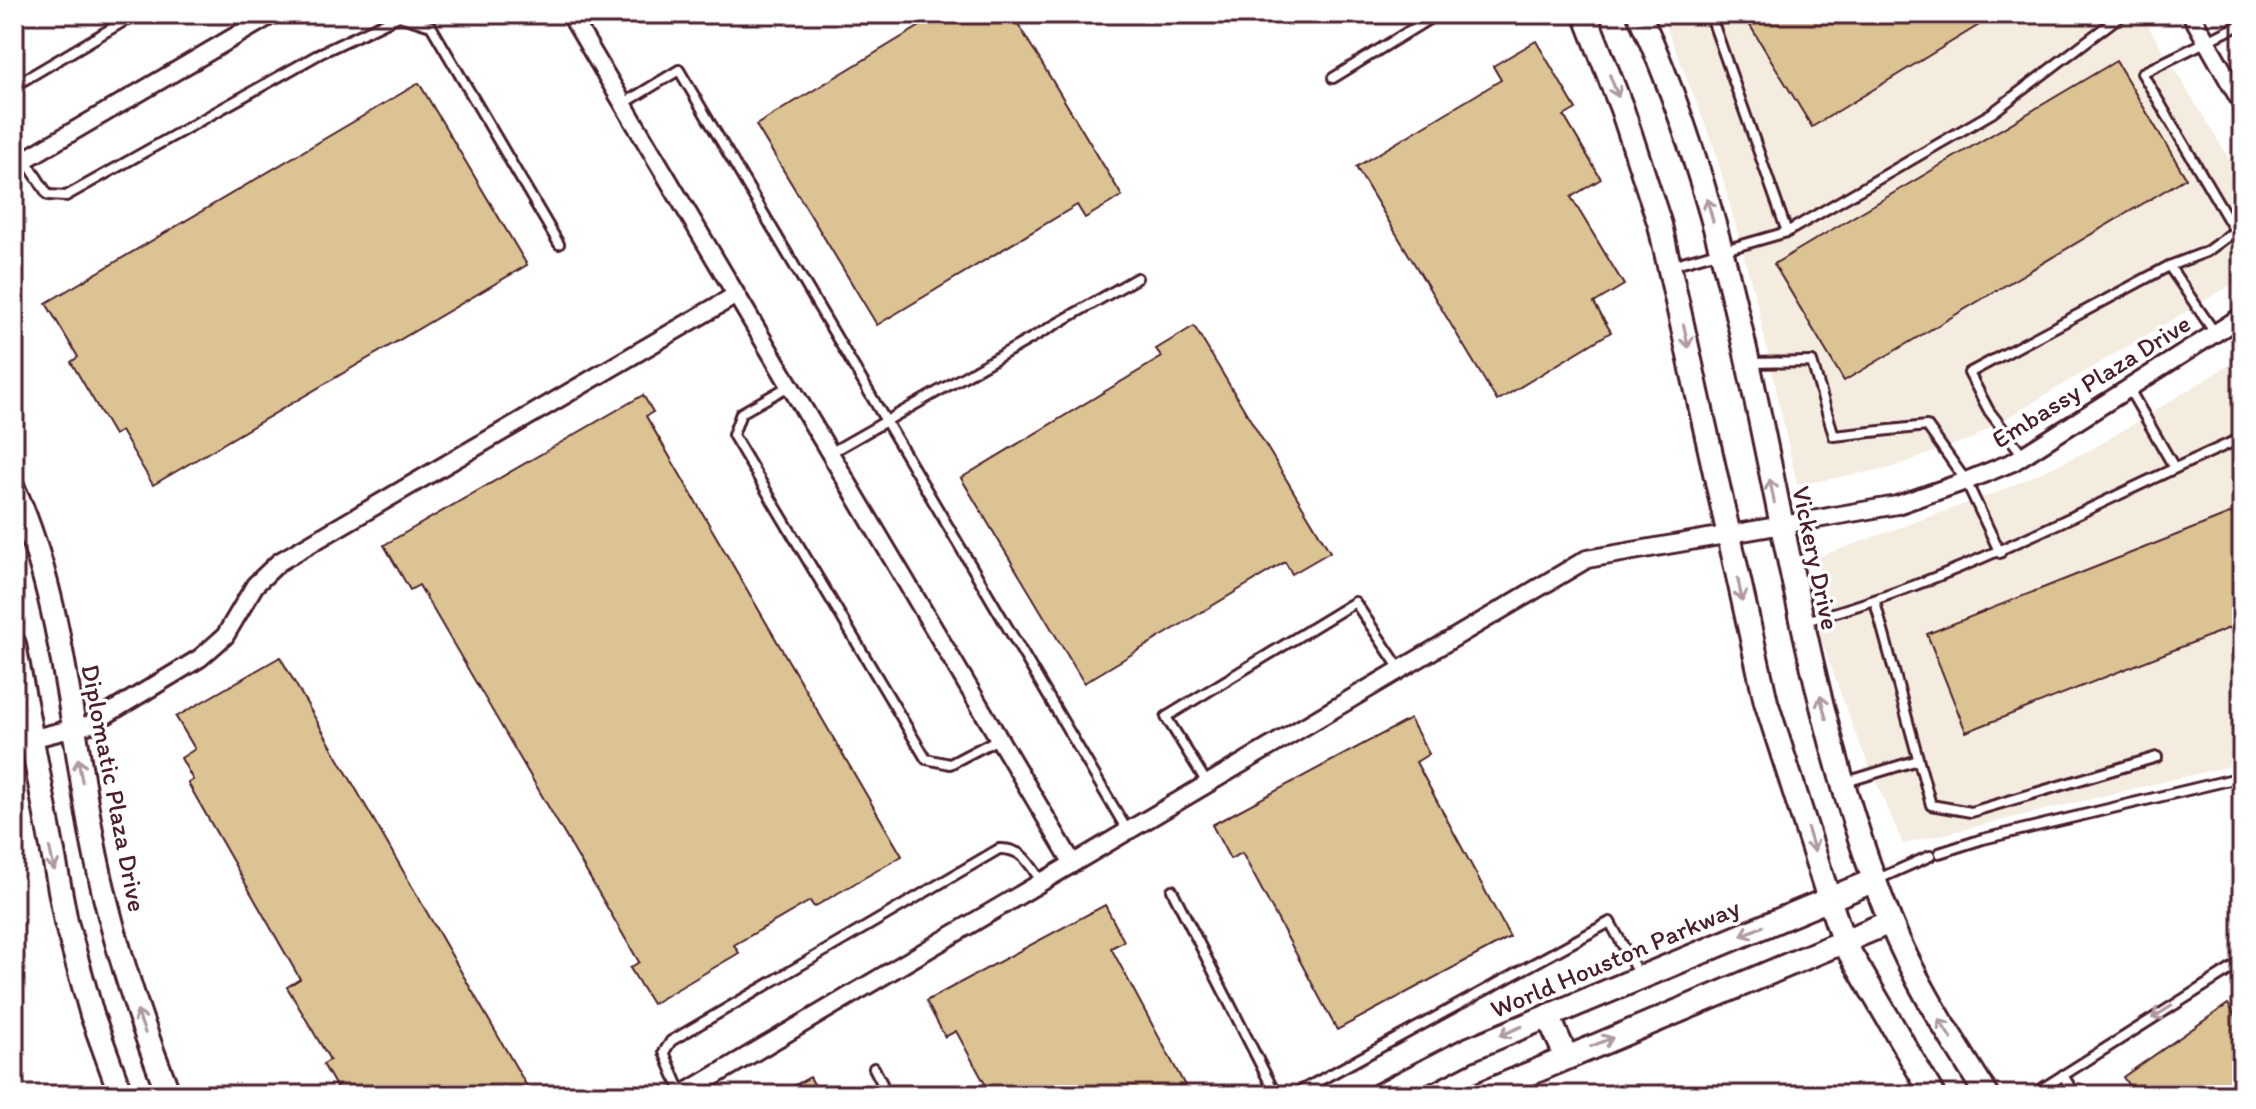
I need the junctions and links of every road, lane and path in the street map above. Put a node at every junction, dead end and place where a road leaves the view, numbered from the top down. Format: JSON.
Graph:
{"nodes":[{"id":1,"x":136,"y":14,"type":"edge"},
{"id":2,"x":273,"y":14,"type":"edge"},
{"id":3,"x":570,"y":14,"type":"edge"},
{"id":4,"x":1437,"y":14,"type":"edge"},
{"id":5,"x":1585,"y":14,"type":"edge"},
{"id":6,"x":1639,"y":14,"type":"edge"},
{"id":7,"x":1710,"y":14,"type":"edge"},
{"id":8,"x":2191,"y":14,"type":"edge"},
{"id":9,"x":2117,"y":16,"type":"edge"},
{"id":10,"x":2242,"y":24,"type":"edge"},
{"id":11,"x":2208,"y":44,"type":"junction"},
{"id":12,"x":1333,"y":78,"type":"dead end"},
{"id":13,"x":14,"y":86,"type":"edge"},
{"id":14,"x":623,"y":104,"type":"junction"},
{"id":15,"x":2242,"y":104,"type":"edge"},
{"id":16,"x":20,"y":163,"type":"edge"},
{"id":17,"x":1787,"y":232,"type":"junction"},
{"id":18,"x":559,"y":244,"type":"dead end"},
{"id":19,"x":1721,"y":250,"type":"junction"},
{"id":20,"x":1670,"y":266,"type":"junction"},
{"id":21,"x":2169,"y":266,"type":"junction"},
{"id":22,"x":1137,"y":278,"type":"dead end"},
{"id":23,"x":736,"y":295,"type":"junction"},
{"id":24,"x":2242,"y":316,"type":"edge"},
{"id":25,"x":2215,"y":333,"type":"junction"},
{"id":26,"x":1747,"y":363,"type":"junction"},
{"id":27,"x":790,"y":385,"type":"junction"},
{"id":28,"x":2129,"y":388,"type":"junction"},
{"id":29,"x":885,"y":420,"type":"junction"},
{"id":30,"x":2242,"y":438,"type":"edge"},
{"id":31,"x":830,"y":453,"type":"junction"},
{"id":32,"x":2023,"y":455,"type":"junction"},
{"id":33,"x":2174,"y":467,"type":"junction"},
{"id":34,"x":1966,"y":481,"type":"junction"},
{"id":35,"x":14,"y":490,"type":"edge"},
{"id":36,"x":1779,"y":527,"type":"junction"},
{"id":37,"x":1729,"y":535,"type":"junction"},
{"id":38,"x":2000,"y":553,"type":"junction"},
{"id":39,"x":1875,"y":602,"type":"junction"},
{"id":40,"x":1800,"y":622,"type":"junction"},
{"id":41,"x":14,"y":644,"type":"edge"},
{"id":42,"x":1400,"y":669,"type":"junction"},
{"id":43,"x":73,"y":729,"type":"junction"},
{"id":44,"x":998,"y":739,"type":"junction"},
{"id":45,"x":22,"y":740,"type":"edge"},
{"id":46,"x":2157,"y":757,"type":"dead end"},
{"id":47,"x":1918,"y":760,"type":"junction"},
{"id":48,"x":2242,"y":777,"type":"edge"},
{"id":49,"x":1844,"y":782,"type":"junction"},
{"id":50,"x":1207,"y":783,"type":"junction"},
{"id":51,"x":1127,"y":830,"type":"junction"},
{"id":52,"x":1072,"y":862,"type":"junction"},
{"id":53,"x":1875,"y":880,"type":"junction"},
{"id":54,"x":1041,"y":881,"type":"junction"},
{"id":55,"x":1172,"y":890,"type":"dead end"},
{"id":56,"x":1829,"y":899,"type":"junction"},
{"id":57,"x":1890,"y":922,"type":"junction"},
{"id":58,"x":1844,"y":943,"type":"junction"},
{"id":59,"x":2242,"y":962,"type":"edge"},
{"id":60,"x":1640,"y":978,"type":"junction"},
{"id":61,"x":1548,"y":1016,"type":"junction"},
{"id":62,"x":1566,"y":1056,"type":"junction"},
{"id":63,"x":874,"y":1068,"type":"dead end"},
{"id":64,"x":2063,"y":1075,"type":"junction"},
{"id":65,"x":121,"y":1095,"type":"edge"},
{"id":66,"x":169,"y":1095,"type":"edge"},
{"id":67,"x":682,"y":1095,"type":"edge"},
{"id":68,"x":888,"y":1095,"type":"edge"},
{"id":69,"x":1276,"y":1095,"type":"edge"},
{"id":70,"x":1293,"y":1095,"type":"edge"},
{"id":71,"x":1380,"y":1095,"type":"edge"},
{"id":72,"x":1479,"y":1095,"type":"edge"},
{"id":73,"x":1933,"y":1095,"type":"edge"},
{"id":74,"x":1987,"y":1095,"type":"edge"},
{"id":75,"x":2032,"y":1095,"type":"edge"},
{"id":76,"x":2075,"y":1095,"type":"edge"}],
"edges":[{"from":1,"to":13,"type":"lane"},
{"from":2,"to":16,"type":"street"},
{"from":3,"to":14,"type":"street"},
{"from":4,"to":12,"type":"lane"},
{"from":5,"to":20,"type":"main road","one_way":true},
{"from":19,"to":6,"type":"main road","name":"Vickery Drive","one_way":true},
{"from":7,"to":17,"type":"lane"},
{"from":8,"to":11,"type":"street"},
{"from":9,"to":17,"type":"lane"},
{"from":10,"to":11,"type":"lane"},
{"from":11,"to":15,"type":"street"},
{"from":11,"to":21,"type":"lane"},
{"from":14,"to":23,"type":"street"},
{"from":14,"to":29,"type":"lane"},
{"from":16,"to":18,"type":"lane"},
{"from":17,"to":19,"type":"lane"},
{"from":19,"to":20,"type":"lane"},
{"from":19,"to":26,"type":"main road","name":"Vickery Drive"},
{"from":20,"to":37,"type":"main road","one_way":true},
{"from":21,"to":25,"type":"lane"},
{"from":21,"to":32,"type":"lane"},
{"from":22,"to":29,"type":"lane"},
{"from":23,"to":27,"type":"street"},
{"from":23,"to":43,"type":"street"},
{"from":24,"to":25,"type":"street","name":"Embassy Plaza Drive"},
{"from":25,"to":28,"type":"street","name":"Embassy Plaza Drive"},
{"from":26,"to":34,"type":"lane"},
{"from":36,"to":26,"type":"main road","name":"Vickery Drive","one_way":true},
{"from":27,"to":31,"type":"street"},
{"from":27,"to":44,"type":"lane"},
{"from":28,"to":32,"type":"street","name":"Embassy Plaza Drive"},
{"from":28,"to":33,"type":"lane"},
{"from":29,"to":31,"type":"lane"},
{"from":29,"to":51,"type":"lane"},
{"from":30,"to":33,"type":"lane"},
{"from":31,"to":44,"type":"street"},
{"from":32,"to":34,"type":"street","name":"Embassy Plaza Drive"},
{"from":33,"to":38,"type":"lane"},
{"from":34,"to":36,"type":"street","name":"Embassy Plaza Drive"},
{"from":34,"to":38,"type":"lane"},
{"from":35,"to":43,"type":"main road","name":"Diplomatic Plaza Drive"},
{"from":36,"to":37,"type":"street","name":"Embassy Plaza Drive"},
{"from":36,"to":40,"type":"main road","name":"Vickery Drive"},
{"from":37,"to":42,"type":"street","name":"Embassy Plaza Drive"},
{"from":37,"to":56,"type":"main road","one_way":true},
{"from":38,"to":39,"type":"lane"},
{"from":39,"to":40,"type":"lane"},
{"from":39,"to":47,"type":"lane"},
{"from":49,"to":40,"type":"main road","name":"Vickery Drive","one_way":true},
{"from":41,"to":45,"type":"main road"},
{"from":42,"to":50,"type":"street"},
{"from":42,"to":50,"type":"lane"},
{"from":43,"to":45,"type":"street"},
{"from":66,"to":43,"type":"main road","name":"Diplomatic Plaza Drive","one_way":true},
{"from":44,"to":52,"type":"street"},
{"from":45,"to":65,"type":"main road","one_way":true},
{"from":46,"to":47,"type":"lane"},
{"from":47,"to":49,"type":"lane"},
{"from":48,"to":53,"type":"lane"},
{"from":49,"to":53,"type":"main road","name":"Vickery Drive"},
{"from":50,"to":51,"type":"street"},
{"from":51,"to":52,"type":"street"},
{"from":52,"to":54,"type":"street"},
{"from":53,"to":56,"type":"main road","name":"World Houston Parkway"},
{"from":53,"to":57,"type":"main road","name":"Vickery Drive"},
{"from":54,"to":67,"type":"street"},
{"from":54,"to":67,"type":"lane"},
{"from":55,"to":69,"type":"lane"},
{"from":56,"to":58,"type":"main road"},
{"from":56,"to":60,"type":"main road","name":"World Houston Parkway","one_way":true},
{"from":57,"to":58,"type":"main road"},
{"from":74,"to":57,"type":"main road","name":"Vickery Drive","one_way":true},
{"from":62,"to":58,"type":"main road","one_way":true},
{"from":58,"to":73,"type":"main road"},
{"from":59,"to":64,"type":"lane","one_way":true},
{"from":60,"to":61,"type":"main road","name":"World Houston Parkway"},
{"from":60,"to":70,"type":"lane"},
{"from":61,"to":62,"type":"main road"},
{"from":61,"to":71,"type":"main road","name":"World Houston Parkway","one_way":true},
{"from":62,"to":72,"type":"main road"},
{"from":63,"to":68,"type":"lane"},
{"from":64,"to":75,"type":"lane"},
{"from":64,"to":76,"type":"lane"}]}
